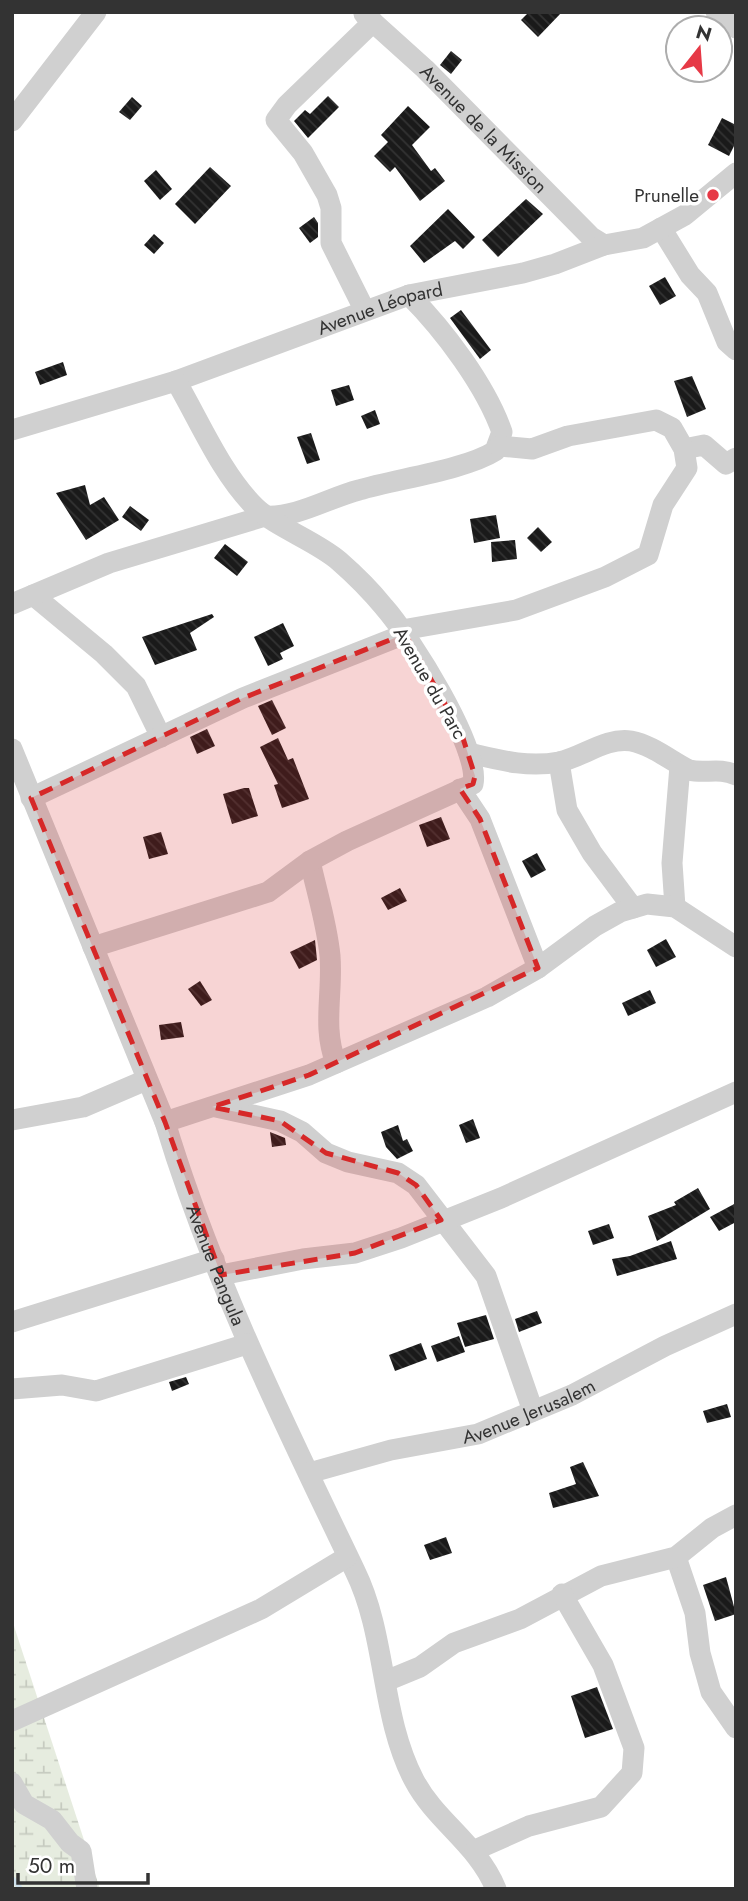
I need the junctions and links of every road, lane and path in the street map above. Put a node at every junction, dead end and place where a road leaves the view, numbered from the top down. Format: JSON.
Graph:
{"nodes":[{"id":1,"x":96,"y":12,"type":"edge"},
{"id":2,"x":716,"y":12,"type":"edge"},
{"id":3,"x":368,"y":17,"type":"edge"},
{"id":4,"x":736,"y":28,"type":"edge"},
{"id":5,"x":12,"y":121,"type":"edge"},
{"id":6,"x":736,"y":173,"type":"edge"},
{"id":7,"x":661,"y":228,"type":"junction"},
{"id":8,"x":604,"y":246,"type":"junction"},
{"id":9,"x":409,"y":295,"type":"junction"},
{"id":10,"x":364,"y":309,"type":"junction"},
{"id":11,"x":736,"y":350,"type":"edge"},
{"id":12,"x":176,"y":381,"type":"junction"},
{"id":13,"x":12,"y":430,"type":"edge"},
{"id":14,"x":499,"y":446,"type":"junction"},
{"id":15,"x":684,"y":449,"type":"junction"},
{"id":16,"x":736,"y":457,"type":"edge"},
{"id":17,"x":265,"y":516,"type":"junction"},
{"id":18,"x":33,"y":595,"type":"junction"},
{"id":19,"x":12,"y":604,"type":"edge"},
{"id":20,"x":403,"y":632,"type":"junction"},
{"id":21,"x":161,"y":737,"type":"junction"},
{"id":22,"x":12,"y":749,"type":"edge"},
{"id":23,"x":469,"y":753,"type":"junction"},
{"id":24,"x":559,"y":762,"type":"junction"},
{"id":25,"x":680,"y":766,"type":"junction"},
{"id":26,"x":17,"y":774,"type":"edge"},
{"id":27,"x":736,"y":775,"type":"edge"},
{"id":28,"x":460,"y":789,"type":"junction"},
{"id":29,"x":31,"y":798,"type":"junction"},
{"id":30,"x":310,"y":862,"type":"junction"},
{"id":31,"x":675,"y":907,"type":"junction"},
{"id":32,"x":633,"y":908,"type":"junction"},
{"id":33,"x":93,"y":947,"type":"junction"},
{"id":34,"x":736,"y":947,"type":"edge"},
{"id":35,"x":538,"y":968,"type":"junction"},
{"id":36,"x":336,"y":1063,"type":"junction"},
{"id":37,"x":146,"y":1080,"type":"junction"},
{"id":38,"x":736,"y":1091,"type":"edge"},
{"id":39,"x":214,"y":1106,"type":"junction"},
{"id":40,"x":12,"y":1120,"type":"edge"},
{"id":41,"x":165,"y":1122,"type":"junction"},
{"id":42,"x":441,"y":1220,"type":"junction"},
{"id":43,"x":218,"y":1267,"type":"junction"},
{"id":44,"x":736,"y":1314,"type":"edge"},
{"id":45,"x":12,"y":1322,"type":"edge"},
{"id":46,"x":247,"y":1344,"type":"junction"},
{"id":47,"x":12,"y":1389,"type":"edge"},
{"id":48,"x":533,"y":1411,"type":"junction"},
{"id":49,"x":309,"y":1473,"type":"junction"},
{"id":50,"x":736,"y":1515,"type":"edge"},
{"id":51,"x":347,"y":1557,"type":"junction"},
{"id":52,"x":676,"y":1557,"type":"junction"},
{"id":53,"x":562,"y":1594,"type":"junction"},
{"id":54,"x":386,"y":1681,"type":"junction"},
{"id":55,"x":12,"y":1721,"type":"edge"},
{"id":56,"x":736,"y":1728,"type":"edge"},
{"id":57,"x":12,"y":1783,"type":"edge"},
{"id":58,"x":475,"y":1850,"type":"junction"},
{"id":59,"x":87,"y":1889,"type":"edge"},
{"id":60,"x":496,"y":1889,"type":"edge"}],
"edges":[{"from":1,"to":5,"type":"street"},
{"from":2,"to":4,"type":"street"},
{"from":3,"to":8,"type":"street","name":"Avenue de la Mission"},
{"from":3,"to":10,"type":"street"},
{"from":6,"to":7,"type":"street","name":"Avenue Léopard"},
{"from":7,"to":8,"type":"street","name":"Avenue Léopard"},
{"from":7,"to":11,"type":"street"},
{"from":8,"to":9,"type":"street","name":"Avenue Léopard"},
{"from":9,"to":10,"type":"street","name":"Avenue Léopard"},
{"from":9,"to":14,"type":"street"},
{"from":10,"to":12,"type":"street","name":"Avenue Léopard"},
{"from":12,"to":13,"type":"street","name":"Avenue Léopard"},
{"from":12,"to":17,"type":"street","name":"Avenue du Parc"},
{"from":14,"to":15,"type":"street"},
{"from":14,"to":17,"type":"street"},
{"from":15,"to":16,"type":"street"},
{"from":15,"to":20,"type":"street"},
{"from":17,"to":18,"type":"street"},
{"from":17,"to":20,"type":"street","name":"Avenue du Parc"},
{"from":18,"to":19,"type":"street"},
{"from":18,"to":21,"type":"street"},
{"from":20,"to":21,"type":"street"},
{"from":20,"to":23,"type":"street","name":"Avenue du Parc"},
{"from":21,"to":29,"type":"street"},
{"from":22,"to":26,"type":"street","name":"Avenue Pangula"},
{"from":23,"to":24,"type":"street"},
{"from":23,"to":28,"type":"street","name":"Avenue du Parc"},
{"from":24,"to":25,"type":"street"},
{"from":24,"to":32,"type":"street"},
{"from":25,"to":27,"type":"street"},
{"from":25,"to":31,"type":"street"},
{"from":26,"to":29,"type":"street","name":"Avenue Pangula"},
{"from":28,"to":30,"type":"street"},
{"from":28,"to":35,"type":"street"},
{"from":29,"to":33,"type":"street","name":"Avenue Pangula"},
{"from":30,"to":33,"type":"street"},
{"from":30,"to":36,"type":"street"},
{"from":31,"to":32,"type":"street"},
{"from":31,"to":34,"type":"street"},
{"from":32,"to":35,"type":"street"},
{"from":33,"to":37,"type":"street","name":"Avenue Pangula"},
{"from":35,"to":36,"type":"street"},
{"from":36,"to":39,"type":"street"},
{"from":37,"to":40,"type":"street"},
{"from":37,"to":41,"type":"street","name":"Avenue Pangula"},
{"from":38,"to":42,"type":"street"},
{"from":39,"to":41,"type":"street"},
{"from":39,"to":42,"type":"street"},
{"from":41,"to":43,"type":"street","name":"Avenue Pangula"},
{"from":42,"to":43,"type":"street"},
{"from":42,"to":48,"type":"street"},
{"from":43,"to":45,"type":"street"},
{"from":43,"to":46,"type":"street","name":"Avenue Pangula"},
{"from":44,"to":48,"type":"street","name":"Avenue Jerusalem"},
{"from":46,"to":47,"type":"street"},
{"from":46,"to":49,"type":"street","name":"Avenue Pangula"},
{"from":48,"to":49,"type":"street","name":"Avenue Jerusalem"},
{"from":49,"to":51,"type":"street","name":"Avenue Pangula"},
{"from":50,"to":52,"type":"street"},
{"from":51,"to":54,"type":"street","name":"Avenue Pangula"},
{"from":51,"to":55,"type":"street"},
{"from":52,"to":53,"type":"street"},
{"from":52,"to":56,"type":"street"},
{"from":53,"to":54,"type":"street"},
{"from":53,"to":58,"type":"street"},
{"from":54,"to":58,"type":"street","name":"Avenue Pangula"},
{"from":57,"to":59,"type":"street"},
{"from":58,"to":60,"type":"street"}]}
